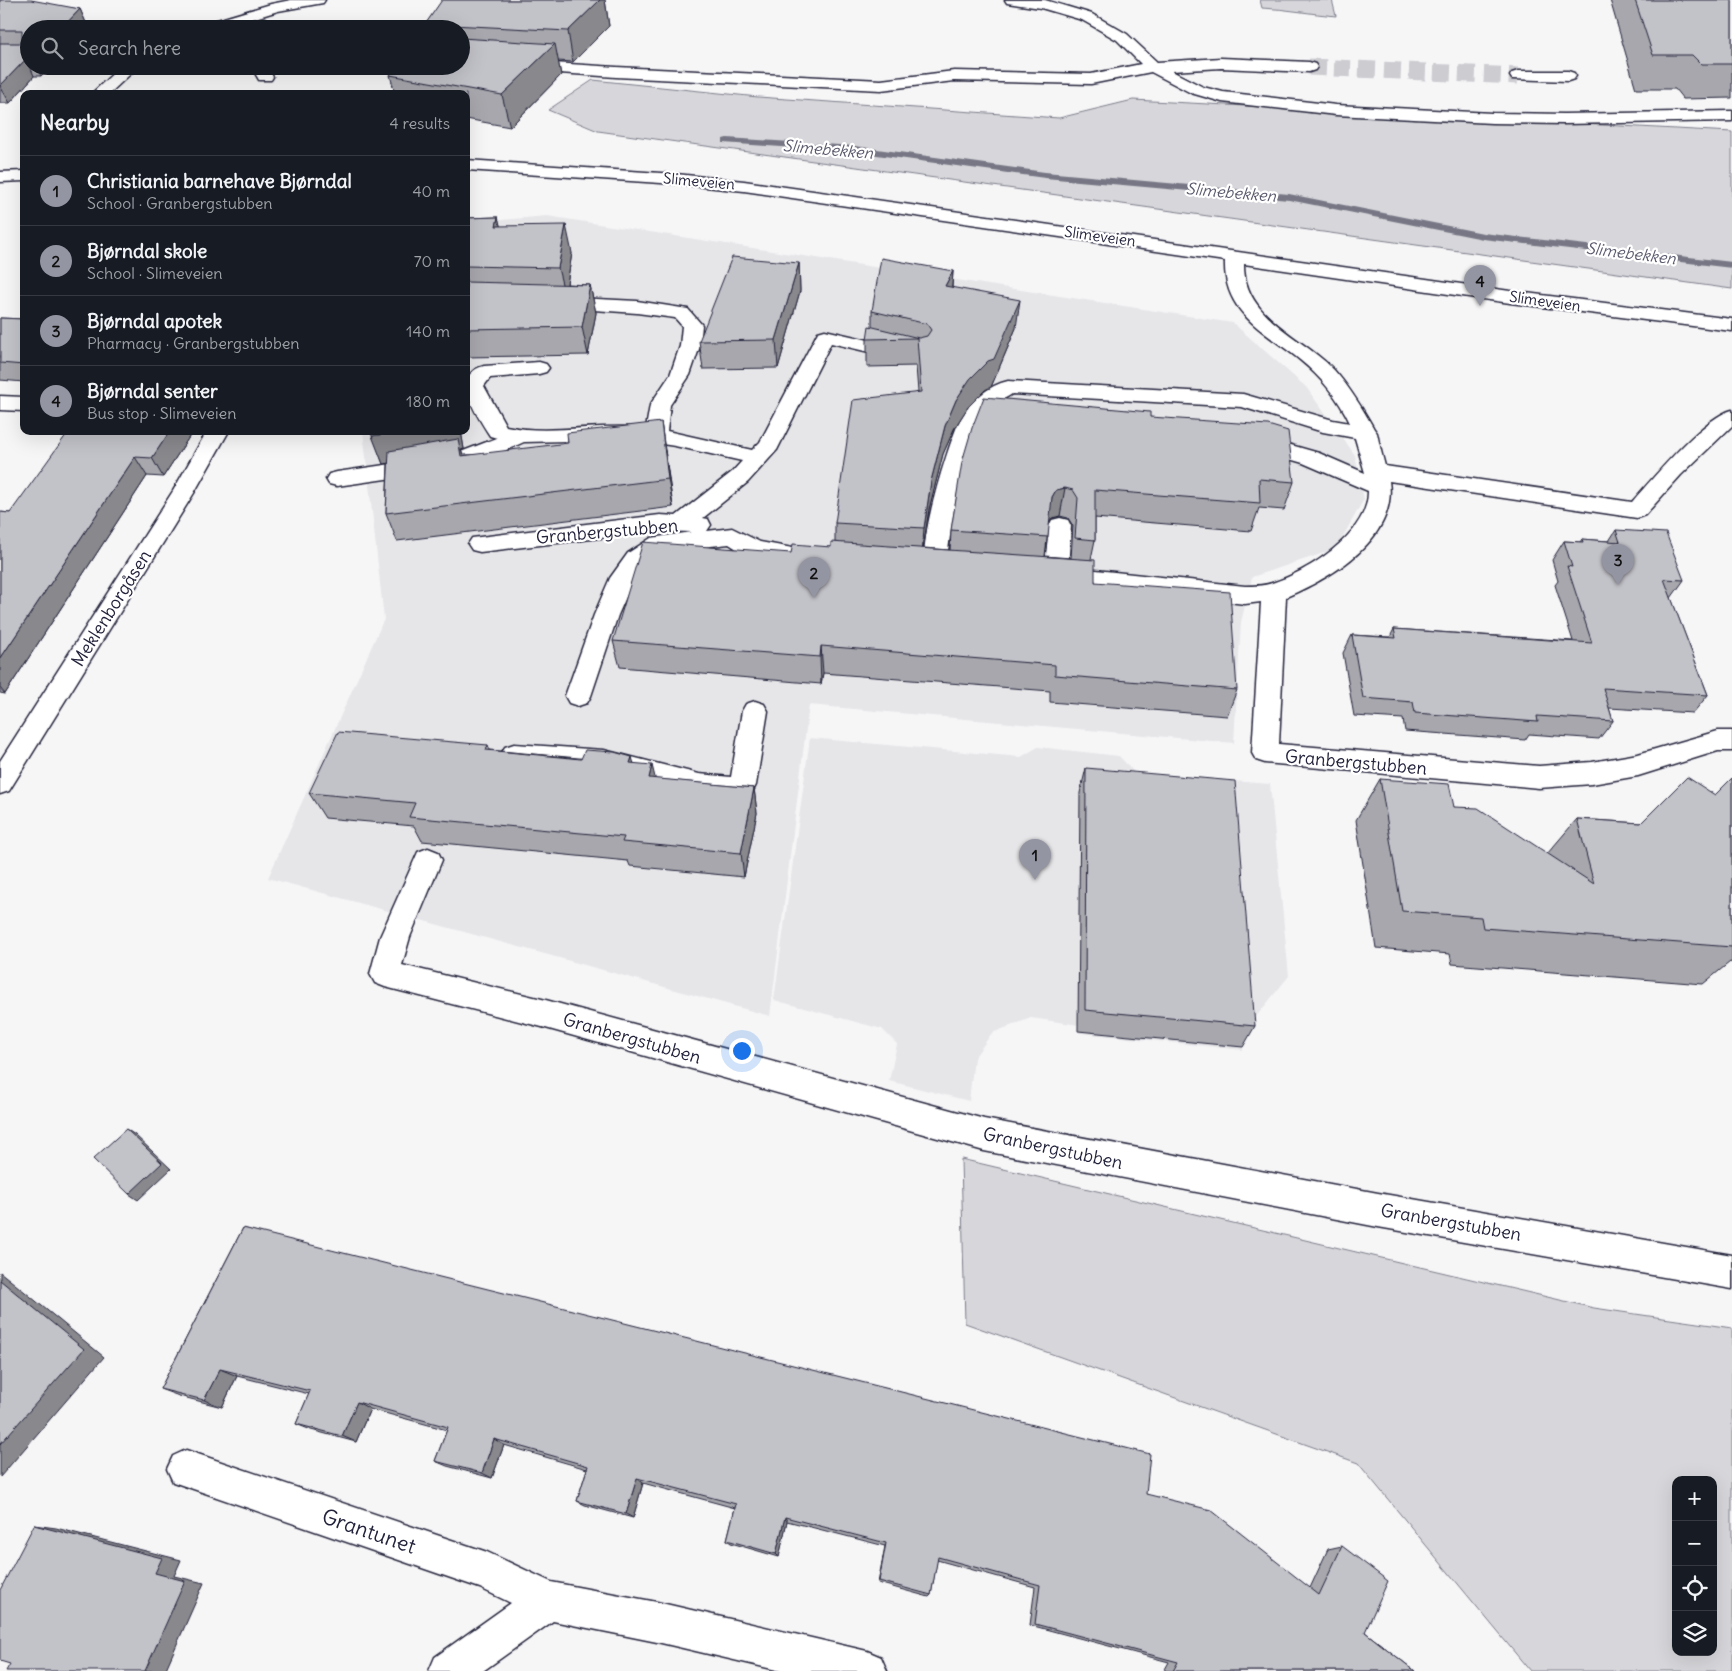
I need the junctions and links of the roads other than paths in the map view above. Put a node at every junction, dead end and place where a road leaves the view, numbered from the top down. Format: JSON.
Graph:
{"nodes":[{"id":1,"x":318,"y":0,"type":"edge"},
{"id":2,"x":1012,"y":0,"type":"edge"},
{"id":3,"x":275,"y":3,"type":"edge"},
{"id":4,"x":240,"y":17,"type":"junction"},
{"id":5,"x":230,"y":20,"type":"edge"},
{"id":6,"x":244,"y":20,"type":"edge"},
{"id":7,"x":481,"y":48,"type":"edge"},
{"id":8,"x":470,"y":59,"type":"edge"},
{"id":9,"x":470,"y":62,"type":"edge"},
{"id":10,"x":1153,"y":67,"type":"junction"},
{"id":11,"x":1308,"y":67,"type":"tunnel mouth"},
{"id":12,"x":118,"y":75,"type":"edge"},
{"id":13,"x":1518,"y":76,"type":"tunnel mouth"},
{"id":14,"x":1568,"y":76,"type":"dead end"},
{"id":15,"x":103,"y":90,"type":"edge"},
{"id":16,"x":1732,"y":116,"type":"edge"},
{"id":17,"x":470,"y":153,"type":"edge"},
{"id":18,"x":470,"y":165,"type":"edge"},
{"id":19,"x":487,"y":166,"type":"junction"},
{"id":20,"x":20,"y":176,"type":"edge"},
{"id":21,"x":0,"y":178,"type":"edge"},
{"id":22,"x":1235,"y":256,"type":"junction"},
{"id":23,"x":542,"y":303,"type":"edge"},
{"id":24,"x":1732,"y":325,"type":"edge"},
{"id":25,"x":918,"y":358,"type":"edge"},
{"id":26,"x":539,"y":368,"type":"dead end"},
{"id":27,"x":0,"y":403,"type":"edge"},
{"id":28,"x":20,"y":404,"type":"edge"},
{"id":29,"x":973,"y":416,"type":"junction"},
{"id":30,"x":1732,"y":417,"type":"edge"},
{"id":31,"x":1000,"y":419,"type":"edge"},
{"id":32,"x":1366,"y":433,"type":"junction"},
{"id":33,"x":216,"y":435,"type":"edge"},
{"id":34,"x":519,"y":436,"type":"junction"},
{"id":35,"x":655,"y":436,"type":"junction"},
{"id":36,"x":1238,"y":440,"type":"edge"},
{"id":37,"x":757,"y":458,"type":"junction"},
{"id":38,"x":337,"y":479,"type":"dead end"},
{"id":39,"x":1377,"y":479,"type":"junction"},
{"id":40,"x":681,"y":524,"type":"junction"},
{"id":41,"x":1060,"y":526,"type":"edge"},
{"id":42,"x":732,"y":536,"type":"junction"},
{"id":43,"x":480,"y":544,"type":"dead end"},
{"id":44,"x":829,"y":560,"type":"edge"},
{"id":45,"x":934,"y":567,"type":"edge"},
{"id":46,"x":1274,"y":592,"type":"junction"},
{"id":47,"x":578,"y":696,"type":"dead end"},
{"id":48,"x":755,"y":711,"type":"dead end"},
{"id":49,"x":1732,"y":741,"type":"edge"},
{"id":50,"x":489,"y":752,"type":"edge"},
{"id":51,"x":0,"y":783,"type":"edge"},
{"id":52,"x":428,"y":860,"type":"dead end"},
{"id":53,"x":1732,"y":1272,"type":"edge"},
{"id":54,"x":186,"y":1469,"type":"dead end"},
{"id":55,"x":548,"y":1601,"type":"junction"},
{"id":56,"x":450,"y":1671,"type":"edge"},
{"id":57,"x":867,"y":1671,"type":"edge"}],
"edges":[{"from":1,"to":3,"type":"street"},
{"from":2,"to":10,"type":"street"},
{"from":3,"to":4,"type":"street"},
{"from":4,"to":5,"type":"street"},
{"from":4,"to":6,"type":"street"},
{"from":7,"to":8,"type":"street"},
{"from":9,"to":10,"type":"street"},
{"from":10,"to":11,"type":"street"},
{"from":10,"to":16,"type":"street"},
{"from":12,"to":15,"type":"street"},
{"from":13,"to":14,"type":"street"},
{"from":17,"to":19,"type":"street"},
{"from":18,"to":19,"type":"street","name":"Slimeveien"},
{"from":19,"to":22,"type":"street","name":"Slimeveien"},
{"from":20,"to":21,"type":"street"},
{"from":22,"to":24,"type":"street","name":"Slimeveien"},
{"from":22,"to":32,"type":"street"},
{"from":23,"to":35,"type":"street"},
{"from":25,"to":37,"type":"street"},
{"from":26,"to":34,"type":"street"},
{"from":27,"to":28,"type":"street"},
{"from":29,"to":31,"type":"street"},
{"from":29,"to":32,"type":"street"},
{"from":29,"to":45,"type":"street"},
{"from":30,"to":39,"type":"street"},
{"from":32,"to":39,"type":"street"},
{"from":33,"to":51,"type":"street","name":"Meklenborgåsen"},
{"from":34,"to":35,"type":"street"},
{"from":34,"to":38,"type":"street"},
{"from":35,"to":37,"type":"street"},
{"from":36,"to":39,"type":"street"},
{"from":37,"to":40,"type":"street"},
{"from":39,"to":46,"type":"street"},
{"from":40,"to":42,"type":"street","name":"Granbergstubben"},
{"from":40,"to":43,"type":"street","name":"Granbergstubben"},
{"from":41,"to":46,"type":"street"},
{"from":42,"to":44,"type":"street","name":"Granbergstubben"},
{"from":42,"to":47,"type":"street"},
{"from":46,"to":49,"type":"street","name":"Granbergstubben"},
{"from":48,"to":50,"type":"street"},
{"from":52,"to":53,"type":"street","name":"Granbergstubben"},
{"from":54,"to":55,"type":"street","name":"Grantunet"},
{"from":55,"to":56,"type":"street"},
{"from":55,"to":57,"type":"street","name":"Grantunet"}]}
